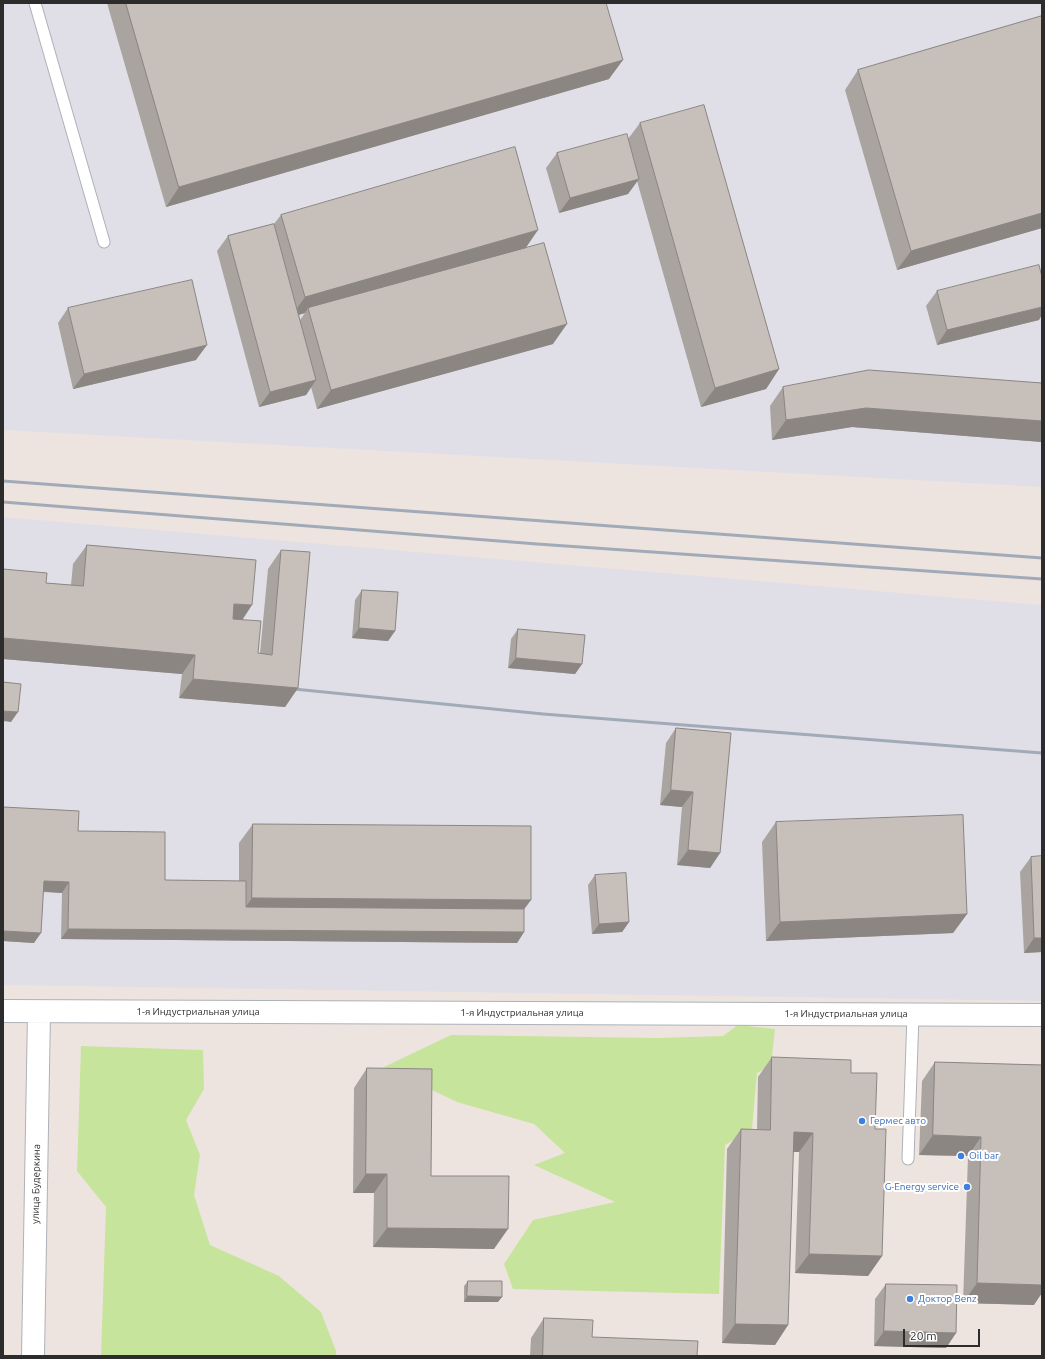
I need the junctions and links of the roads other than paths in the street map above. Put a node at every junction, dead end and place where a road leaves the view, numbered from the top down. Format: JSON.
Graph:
{"nodes":[{"id":1,"x":35,"y":3,"type":"edge"},
{"id":2,"x":104,"y":242,"type":"dead end"},
{"id":3,"x":3,"y":1011,"type":"edge"},
{"id":4,"x":39,"y":1012,"type":"junction"},
{"id":5,"x":913,"y":1015,"type":"junction"},
{"id":6,"x":1042,"y":1015,"type":"edge"},
{"id":7,"x":908,"y":1159,"type":"dead end"},
{"id":8,"x":33,"y":1356,"type":"edge"}],
"edges":[{"from":1,"to":2,"type":"lane"},
{"from":3,"to":4,"type":"main road","name":"1-я Индустриальная улица"},
{"from":4,"to":5,"type":"main road","name":"1-я Индустриальная улица"},
{"from":4,"to":8,"type":"main road","name":"улица Будеркина"},
{"from":5,"to":6,"type":"main road","name":"1-я Индустриальная улица"},
{"from":5,"to":7,"type":"lane"}]}
